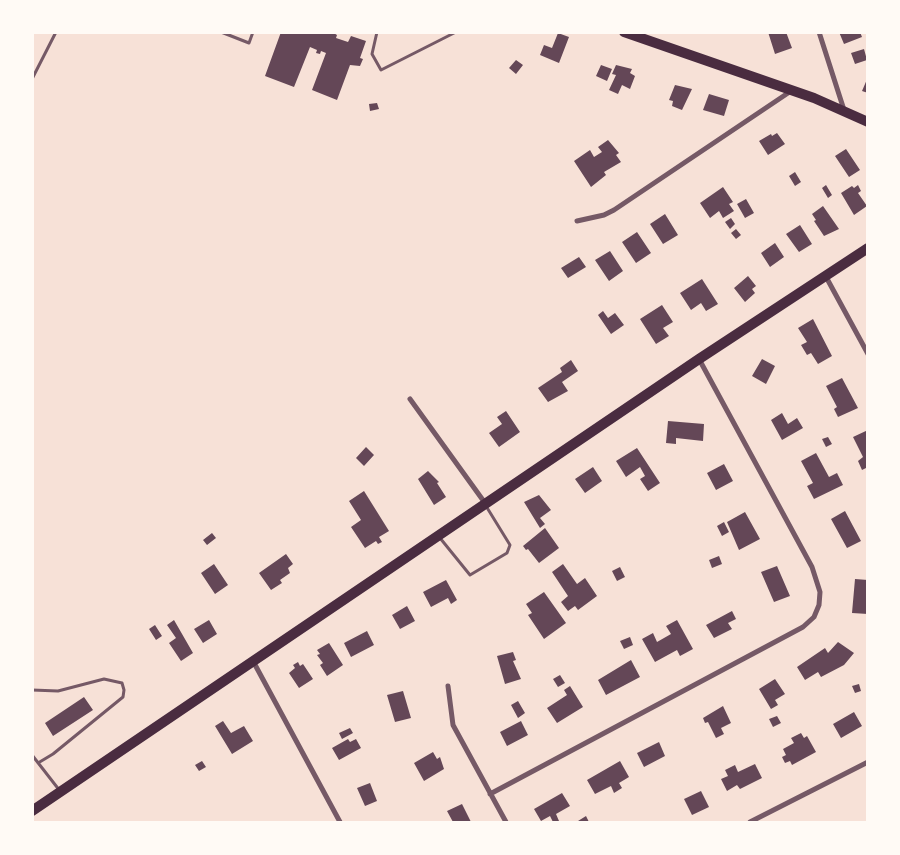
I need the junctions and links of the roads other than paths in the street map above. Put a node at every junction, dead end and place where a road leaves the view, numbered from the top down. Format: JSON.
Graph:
{"nodes":[{"id":1,"x":56,"y":32,"type":"edge"},
{"id":2,"x":221,"y":32,"type":"edge"},
{"id":3,"x":253,"y":32,"type":"edge"},
{"id":4,"x":377,"y":32,"type":"edge"},
{"id":5,"x":456,"y":32,"type":"edge"},
{"id":6,"x":624,"y":32,"type":"edge"},
{"id":7,"x":819,"y":32,"type":"edge"},
{"id":8,"x":32,"y":79,"type":"edge"},
{"id":9,"x":791,"y":90,"type":"junction"},
{"id":10,"x":844,"y":112,"type":"junction"},
{"id":11,"x":868,"y":122,"type":"edge"},
{"id":12,"x":577,"y":220,"type":"dead end"},
{"id":13,"x":868,"y":248,"type":"edge"},
{"id":14,"x":825,"y":274,"type":"junction"},
{"id":15,"x":868,"y":354,"type":"edge"},
{"id":16,"x":699,"y":358,"type":"junction"},
{"id":17,"x":410,"y":399,"type":"dead end"},
{"id":18,"x":484,"y":503,"type":"junction"},
{"id":19,"x":438,"y":535,"type":"junction"},
{"id":20,"x":252,"y":661,"type":"junction"},
{"id":21,"x":448,"y":686,"type":"dead end"},
{"id":22,"x":32,"y":690,"type":"edge"},
{"id":23,"x":32,"y":755,"type":"edge"},
{"id":24,"x":868,"y":762,"type":"edge"},
{"id":25,"x":38,"y":763,"type":"junction"},
{"id":26,"x":60,"y":792,"type":"junction"},
{"id":27,"x":490,"y":794,"type":"junction"},
{"id":28,"x":32,"y":811,"type":"edge"},
{"id":29,"x":340,"y":822,"type":"edge"},
{"id":30,"x":506,"y":822,"type":"edge"},
{"id":31,"x":750,"y":822,"type":"edge"}],
"edges":[{"from":1,"to":8,"type":"lane"},
{"from":2,"to":3,"type":"lane"},
{"from":4,"to":5,"type":"lane"},
{"from":6,"to":9,"type":"main road"},
{"from":7,"to":10,"type":"street"},
{"from":9,"to":10,"type":"main road"},
{"from":9,"to":12,"type":"street"},
{"from":10,"to":11,"type":"main road"},
{"from":13,"to":14,"type":"main road"},
{"from":14,"to":15,"type":"street"},
{"from":14,"to":16,"type":"main road"},
{"from":16,"to":18,"type":"main road"},
{"from":16,"to":27,"type":"street"},
{"from":17,"to":18,"type":"street"},
{"from":18,"to":19,"type":"main road"},
{"from":18,"to":19,"type":"lane"},
{"from":19,"to":20,"type":"main road"},
{"from":20,"to":26,"type":"main road"},
{"from":20,"to":29,"type":"street"},
{"from":21,"to":27,"type":"street"},
{"from":22,"to":25,"type":"lane"},
{"from":23,"to":25,"type":"lane"},
{"from":24,"to":31,"type":"street"},
{"from":25,"to":26,"type":"lane"},
{"from":26,"to":28,"type":"main road"},
{"from":27,"to":30,"type":"street"}]}
